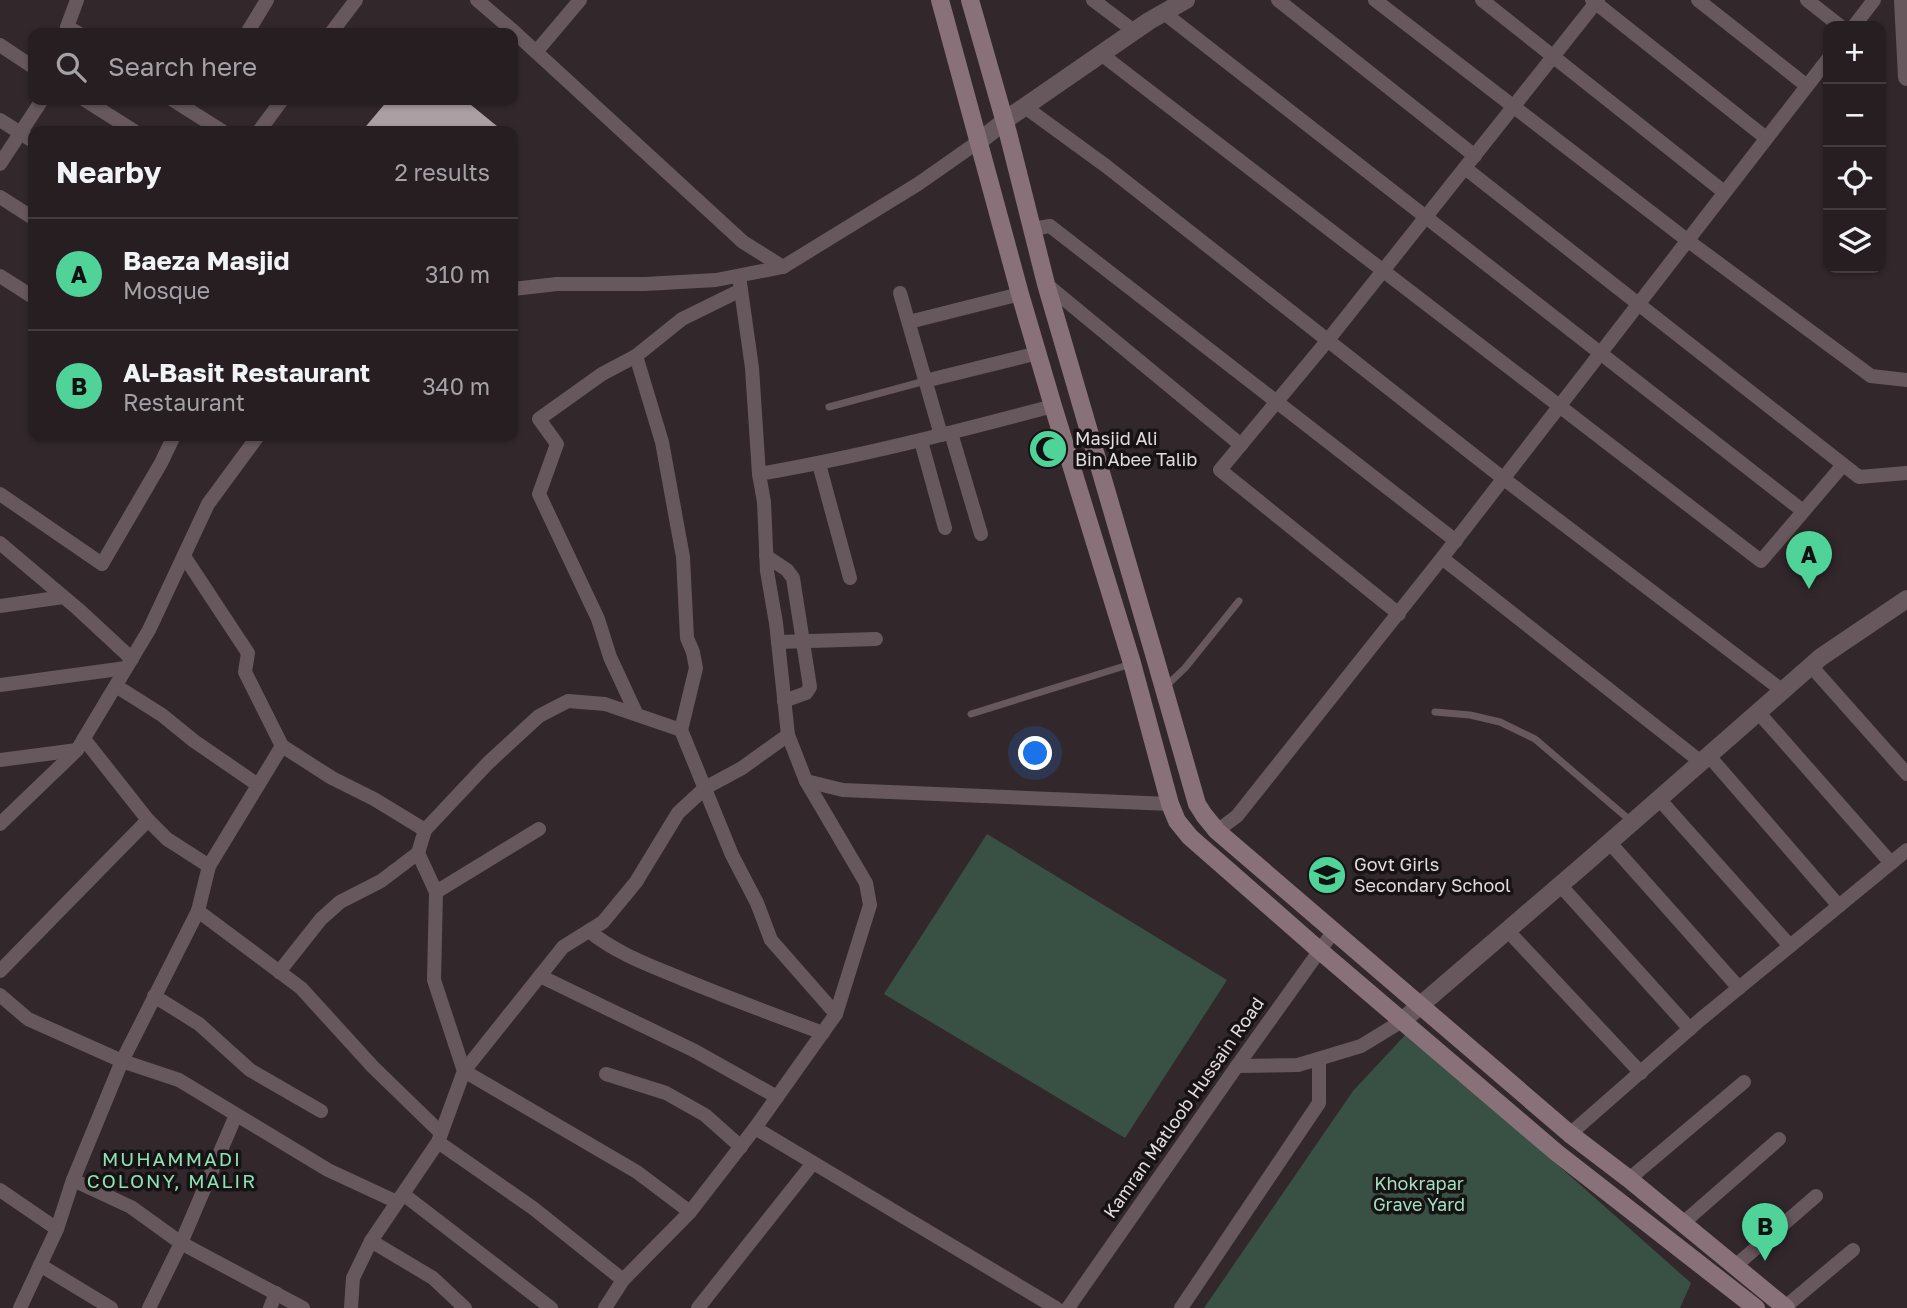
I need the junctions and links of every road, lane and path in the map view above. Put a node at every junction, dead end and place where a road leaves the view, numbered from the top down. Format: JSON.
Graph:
{"nodes":[{"id":1,"x":77,"y":0,"type":"edge"},
{"id":2,"x":267,"y":0,"type":"edge"},
{"id":3,"x":356,"y":0,"type":"edge"},
{"id":4,"x":477,"y":0,"type":"edge"},
{"id":5,"x":580,"y":0,"type":"edge"},
{"id":6,"x":940,"y":0,"type":"edge"},
{"id":7,"x":970,"y":0,"type":"edge"},
{"id":8,"x":1093,"y":0,"type":"edge"},
{"id":9,"x":1186,"y":0,"type":"edge"},
{"id":10,"x":1278,"y":0,"type":"edge"},
{"id":11,"x":1375,"y":0,"type":"edge"},
{"id":12,"x":1482,"y":0,"type":"edge"},
{"id":13,"x":1698,"y":0,"type":"edge"},
{"id":14,"x":1807,"y":0,"type":"edge"},
{"id":15,"x":1874,"y":0,"type":"edge"},
{"id":16,"x":1596,"y":1,"type":"edge"},
{"id":17,"x":1904,"y":3,"type":"edge"},
{"id":18,"x":1158,"y":11,"type":"edge"},
{"id":19,"x":1834,"y":21,"type":"edge"},
{"id":20,"x":1858,"y":21,"type":"edge"},
{"id":21,"x":69,"y":28,"type":"edge"},
{"id":22,"x":250,"y":28,"type":"edge"},
{"id":23,"x":335,"y":28,"type":"edge"},
{"id":24,"x":509,"y":28,"type":"edge"},
{"id":25,"x":1134,"y":31,"type":"junction"},
{"id":26,"x":518,"y":36,"type":"edge"},
{"id":27,"x":0,"y":45,"type":"edge"},
{"id":28,"x":536,"y":52,"type":"junction"},
{"id":29,"x":1101,"y":54,"type":"junction"},
{"id":30,"x":1554,"y":57,"type":"junction"},
{"id":31,"x":28,"y":64,"type":"edge"},
{"id":32,"x":1823,"y":65,"type":"edge"},
{"id":33,"x":1907,"y":78,"type":"edge"},
{"id":34,"x":1807,"y":86,"type":"junction"},
{"id":35,"x":40,"y":105,"type":"edge"},
{"id":36,"x":93,"y":105,"type":"edge"},
{"id":37,"x":181,"y":105,"type":"edge"},
{"id":38,"x":278,"y":105,"type":"edge"},
{"id":39,"x":1025,"y":107,"type":"junction"},
{"id":40,"x":1514,"y":107,"type":"junction"},
{"id":41,"x":0,"y":120,"type":"edge"},
{"id":42,"x":1004,"y":122,"type":"junction"},
{"id":43,"x":32,"y":126,"type":"edge"},
{"id":44,"x":126,"y":126,"type":"edge"},
{"id":45,"x":214,"y":126,"type":"edge"},
{"id":46,"x":263,"y":126,"type":"edge"},
{"id":47,"x":27,"y":138,"type":"edge"},
{"id":48,"x":1766,"y":138,"type":"junction"},
{"id":49,"x":978,"y":142,"type":"junction"},
{"id":50,"x":1475,"y":156,"type":"junction"},
{"id":51,"x":0,"y":164,"type":"edge"},
{"id":52,"x":1465,"y":168,"type":"junction"},
{"id":53,"x":1724,"y":192,"type":"junction"},
{"id":54,"x":0,"y":197,"type":"edge"},
{"id":55,"x":28,"y":215,"type":"edge"},
{"id":56,"x":1426,"y":217,"type":"junction"},
{"id":57,"x":1031,"y":229,"type":"junction"},
{"id":58,"x":1687,"y":240,"type":"junction"},
{"id":59,"x":783,"y":267,"type":"junction"},
{"id":60,"x":1383,"y":271,"type":"junction"},
{"id":61,"x":0,"y":276,"type":"edge"},
{"id":62,"x":740,"y":283,"type":"junction"},
{"id":63,"x":1046,"y":285,"type":"junction"},
{"id":64,"x":518,"y":288,"type":"edge"},
{"id":65,"x":900,"y":293,"type":"dead end"},
{"id":66,"x":28,"y":294,"type":"edge"},
{"id":67,"x":1020,"y":295,"type":"junction"},
{"id":68,"x":1638,"y":304,"type":"junction"},
{"id":69,"x":909,"y":322,"type":"junction"},
{"id":70,"x":1328,"y":340,"type":"junction"},
{"id":71,"x":1038,"y":353,"type":"junction"},
{"id":72,"x":1600,"y":353,"type":"junction"},
{"id":73,"x":636,"y":356,"type":"junction"},
{"id":74,"x":1907,"y":380,"type":"edge"},
{"id":75,"x":926,"y":381,"type":"junction"},
{"id":76,"x":1277,"y":402,"type":"junction"},
{"id":77,"x":1053,"y":406,"type":"junction"},
{"id":78,"x":1560,"y":406,"type":"junction"},
{"id":79,"x":829,"y":407,"type":"dead end"},
{"id":80,"x":946,"y":434,"type":"junction"},
{"id":81,"x":172,"y":441,"type":"edge"},
{"id":82,"x":254,"y":441,"type":"edge"},
{"id":83,"x":921,"y":441,"type":"junction"},
{"id":84,"x":1241,"y":445,"type":"junction"},
{"id":85,"x":819,"y":464,"type":"junction"},
{"id":86,"x":1843,"y":465,"type":"junction"},
{"id":87,"x":1907,"y":473,"type":"edge"},
{"id":88,"x":759,"y":474,"type":"junction"},
{"id":89,"x":1504,"y":479,"type":"junction"},
{"id":90,"x":0,"y":494,"type":"edge"},
{"id":91,"x":1803,"y":511,"type":"junction"},
{"id":92,"x":945,"y":528,"type":"dead end"},
{"id":93,"x":981,"y":534,"type":"dead end"},
{"id":94,"x":1456,"y":541,"type":"junction"},
{"id":95,"x":0,"y":543,"type":"edge"},
{"id":96,"x":184,"y":556,"type":"junction"},
{"id":97,"x":766,"y":556,"type":"junction"},
{"id":98,"x":1442,"y":558,"type":"junction"},
{"id":99,"x":850,"y":578,"type":"dead end"},
{"id":100,"x":1135,"y":588,"type":"junction"},
{"id":101,"x":64,"y":597,"type":"junction"},
{"id":102,"x":1111,"y":597,"type":"junction"},
{"id":103,"x":1907,"y":599,"type":"edge"},
{"id":104,"x":1239,"y":601,"type":"dead end"},
{"id":105,"x":0,"y":606,"type":"edge"},
{"id":106,"x":1399,"y":614,"type":"junction"},
{"id":107,"x":876,"y":639,"type":"dead end"},
{"id":108,"x":803,"y":641,"type":"junction"},
{"id":109,"x":778,"y":642,"type":"junction"},
{"id":110,"x":129,"y":663,"type":"junction"},
{"id":111,"x":1132,"y":663,"type":"junction"},
{"id":112,"x":1811,"y":666,"type":"junction"},
{"id":113,"x":0,"y":685,"type":"edge"},
{"id":114,"x":116,"y":685,"type":"junction"},
{"id":115,"x":1163,"y":689,"type":"junction"},
{"id":116,"x":1783,"y":691,"type":"junction"},
{"id":117,"x":784,"y":701,"type":"junction"},
{"id":118,"x":1435,"y":712,"type":"dead end"},
{"id":119,"x":1758,"y":712,"type":"junction"},
{"id":120,"x":636,"y":713,"type":"junction"},
{"id":121,"x":971,"y":714,"type":"dead end"},
{"id":122,"x":681,"y":730,"type":"junction"},
{"id":123,"x":788,"y":735,"type":"junction"},
{"id":124,"x":80,"y":744,"type":"junction"},
{"id":125,"x":282,"y":746,"type":"junction"},
{"id":126,"x":1705,"y":759,"type":"junction"},
{"id":127,"x":0,"y":760,"type":"edge"},
{"id":128,"x":1907,"y":774,"type":"edge"},
{"id":129,"x":806,"y":781,"type":"junction"},
{"id":130,"x":258,"y":785,"type":"junction"},
{"id":131,"x":705,"y":788,"type":"junction"},
{"id":132,"x":1659,"y":799,"type":"junction"},
{"id":133,"x":1170,"y":804,"type":"junction"},
{"id":134,"x":148,"y":820,"type":"junction"},
{"id":135,"x":1633,"y":822,"type":"junction"},
{"id":136,"x":0,"y":824,"type":"edge"},
{"id":137,"x":539,"y":829,"type":"dead end"},
{"id":138,"x":425,"y":830,"type":"junction"},
{"id":139,"x":1217,"y":831,"type":"junction"},
{"id":140,"x":1610,"y":843,"type":"junction"},
{"id":141,"x":1907,"y":850,"type":"edge"},
{"id":142,"x":418,"y":853,"type":"junction"},
{"id":143,"x":1891,"y":863,"type":"junction"},
{"id":144,"x":209,"y":866,"type":"junction"},
{"id":145,"x":1560,"y":885,"type":"junction"},
{"id":146,"x":436,"y":892,"type":"junction"},
{"id":147,"x":1839,"y":906,"type":"junction"},
{"id":148,"x":198,"y":911,"type":"junction"},
{"id":149,"x":589,"y":930,"type":"junction"},
{"id":150,"x":1508,"y":931,"type":"junction"},
{"id":151,"x":1333,"y":932,"type":"junction"},
{"id":152,"x":1790,"y":946,"type":"junction"},
{"id":153,"x":1319,"y":950,"type":"junction"},
{"id":154,"x":0,"y":971,"type":"edge"},
{"id":155,"x":279,"y":972,"type":"junction"},
{"id":156,"x":540,"y":976,"type":"junction"},
{"id":157,"x":1739,"y":988,"type":"junction"},
{"id":158,"x":0,"y":995,"type":"edge"},
{"id":159,"x":154,"y":996,"type":"junction"},
{"id":160,"x":1420,"y":1006,"type":"junction"},
{"id":161,"x":836,"y":1014,"type":"junction"},
{"id":162,"x":1402,"y":1021,"type":"junction"},
{"id":163,"x":1690,"y":1029,"type":"junction"},
{"id":164,"x":823,"y":1033,"type":"junction"},
{"id":165,"x":1319,"y":1059,"type":"junction"},
{"id":166,"x":122,"y":1061,"type":"junction"},
{"id":167,"x":1237,"y":1066,"type":"junction"},
{"id":168,"x":464,"y":1071,"type":"junction"},
{"id":169,"x":1641,"y":1073,"type":"junction"},
{"id":170,"x":606,"y":1074,"type":"dead end"},
{"id":171,"x":1744,"y":1082,"type":"dead end"},
{"id":172,"x":777,"y":1097,"type":"junction"},
{"id":173,"x":321,"y":1111,"type":"dead end"},
{"id":174,"x":236,"y":1115,"type":"junction"},
{"id":175,"x":755,"y":1128,"type":"junction"},
{"id":176,"x":1570,"y":1134,"type":"junction"},
{"id":177,"x":439,"y":1137,"type":"junction"},
{"id":178,"x":1779,"y":1139,"type":"dead end"},
{"id":179,"x":741,"y":1147,"type":"junction"},
{"id":180,"x":813,"y":1163,"type":"junction"},
{"id":181,"x":1629,"y":1179,"type":"junction"},
{"id":182,"x":73,"y":1180,"type":"junction"},
{"id":183,"x":0,"y":1190,"type":"edge"},
{"id":184,"x":1816,"y":1196,"type":"dead end"},
{"id":185,"x":400,"y":1198,"type":"junction"},
{"id":186,"x":690,"y":1212,"type":"junction"},
{"id":187,"x":1683,"y":1223,"type":"junction"},
{"id":188,"x":57,"y":1230,"type":"junction"},
{"id":189,"x":371,"y":1241,"type":"junction"},
{"id":190,"x":181,"y":1243,"type":"junction"},
{"id":191,"x":1853,"y":1251,"type":"dead end"},
{"id":192,"x":40,"y":1265,"type":"junction"},
{"id":193,"x":1734,"y":1267,"type":"junction"},
{"id":194,"x":623,"y":1280,"type":"junction"},
{"id":195,"x":276,"y":1293,"type":"junction"},
{"id":196,"x":1786,"y":1307,"type":"edge"},
{"id":197,"x":20,"y":1308,"type":"edge"},
{"id":198,"x":111,"y":1308,"type":"edge"},
{"id":199,"x":149,"y":1308,"type":"edge"},
{"id":200,"x":270,"y":1308,"type":"edge"},
{"id":201,"x":303,"y":1308,"type":"edge"},
{"id":202,"x":351,"y":1308,"type":"edge"},
{"id":203,"x":465,"y":1308,"type":"edge"},
{"id":204,"x":551,"y":1308,"type":"edge"},
{"id":205,"x":605,"y":1308,"type":"edge"},
{"id":206,"x":698,"y":1308,"type":"edge"},
{"id":207,"x":1056,"y":1308,"type":"edge"},
{"id":208,"x":1069,"y":1308,"type":"edge"},
{"id":209,"x":1181,"y":1308,"type":"edge"},
{"id":210,"x":1756,"y":1308,"type":"edge"}],
"edges":[{"from":1,"to":21,"type":"street"},
{"from":2,"to":22,"type":"street"},
{"from":3,"to":23,"type":"street"},
{"from":4,"to":24,"type":"street"},
{"from":5,"to":28,"type":"street"},
{"from":6,"to":49,"type":"main road"},
{"from":7,"to":42,"type":"main road"},
{"from":8,"to":25,"type":"street"},
{"from":9,"to":18,"type":"street"},
{"from":10,"to":50,"type":"street"},
{"from":11,"to":40,"type":"street"},
{"from":12,"to":30,"type":"street"},
{"from":13,"to":34,"type":"street"},
{"from":14,"to":19,"type":"street"},
{"from":15,"to":20,"type":"street"},
{"from":16,"to":30,"type":"street"},
{"from":16,"to":48,"type":"street"},
{"from":17,"to":33,"type":"street"},
{"from":18,"to":25,"type":"street"},
{"from":18,"to":56,"type":"street"},
{"from":25,"to":29,"type":"street"},
{"from":26,"to":28,"type":"street"},
{"from":27,"to":31,"type":"street"},
{"from":28,"to":59,"type":"street"},
{"from":29,"to":39,"type":"street"},
{"from":29,"to":60,"type":"street"},
{"from":30,"to":40,"type":"street"},
{"from":30,"to":53,"type":"street"},
{"from":32,"to":34,"type":"street"},
{"from":34,"to":48,"type":"street"},
{"from":35,"to":43,"type":"street"},
{"from":36,"to":44,"type":"street"},
{"from":37,"to":45,"type":"street"},
{"from":38,"to":46,"type":"street"},
{"from":39,"to":42,"type":"street"},
{"from":39,"to":70,"type":"street"},
{"from":40,"to":50,"type":"street"},
{"from":40,"to":58,"type":"street"},
{"from":41,"to":47,"type":"street"},
{"from":42,"to":49,"type":"street"},
{"from":42,"to":57,"type":"main road"},
{"from":47,"to":51,"type":"street"},
{"from":48,"to":53,"type":"street"},
{"from":49,"to":59,"type":"street"},
{"from":49,"to":67,"type":"main road"},
{"from":50,"to":52,"type":"street"},
{"from":52,"to":56,"type":"street"},
{"from":52,"to":68,"type":"street"},
{"from":53,"to":58,"type":"street"},
{"from":54,"to":55,"type":"street"},
{"from":56,"to":60,"type":"street"},
{"from":56,"to":72,"type":"street"},
{"from":57,"to":63,"type":"main road"},
{"from":57,"to":76,"type":"street"},
{"from":58,"to":68,"type":"street"},
{"from":58,"to":74,"type":"street"},
{"from":59,"to":62,"type":"street"},
{"from":60,"to":70,"type":"street"},
{"from":60,"to":78,"type":"street"},
{"from":61,"to":66,"type":"street"},
{"from":62,"to":64,"type":"street"},
{"from":62,"to":73,"type":"street"},
{"from":62,"to":88,"type":"street"},
{"from":63,"to":84,"type":"street"},
{"from":63,"to":100,"type":"main road"},
{"from":65,"to":69,"type":"street"},
{"from":67,"to":69,"type":"street"},
{"from":67,"to":71,"type":"main road"},
{"from":68,"to":72,"type":"street"},
{"from":68,"to":86,"type":"street"},
{"from":69,"to":75,"type":"street"},
{"from":70,"to":76,"type":"street"},
{"from":70,"to":89,"type":"street"},
{"from":71,"to":75,"type":"street"},
{"from":71,"to":77,"type":"main road"},
{"from":72,"to":78,"type":"street"},
{"from":72,"to":91,"type":"street"},
{"from":73,"to":120,"type":"street"},
{"from":73,"to":122,"type":"street"},
{"from":75,"to":79,"type":"lane"},
{"from":75,"to":80,"type":"street"},
{"from":76,"to":84,"type":"street"},
{"from":76,"to":94,"type":"street"},
{"from":77,"to":80,"type":"street"},
{"from":77,"to":102,"type":"main road"},
{"from":78,"to":89,"type":"street"},
{"from":78,"to":91,"type":"street"},
{"from":80,"to":83,"type":"street"},
{"from":80,"to":93,"type":"street"},
{"from":81,"to":90,"type":"street"},
{"from":82,"to":96,"type":"street"},
{"from":83,"to":85,"type":"street"},
{"from":83,"to":92,"type":"street"},
{"from":84,"to":106,"type":"street"},
{"from":85,"to":88,"type":"street"},
{"from":85,"to":99,"type":"street"},
{"from":86,"to":87,"type":"street"},
{"from":86,"to":91,"type":"street"},
{"from":88,"to":97,"type":"street"},
{"from":89,"to":94,"type":"street"},
{"from":89,"to":116,"type":"street"},
{"from":94,"to":98,"type":"street"},
{"from":95,"to":101,"type":"street"},
{"from":96,"to":110,"type":"street"},
{"from":96,"to":125,"type":"street"},
{"from":97,"to":108,"type":"street"},
{"from":97,"to":109,"type":"street"},
{"from":98,"to":106,"type":"street"},
{"from":98,"to":126,"type":"street"},
{"from":100,"to":102,"type":"street"},
{"from":100,"to":115,"type":"main road"},
{"from":101,"to":105,"type":"street"},
{"from":101,"to":110,"type":"street"},
{"from":102,"to":111,"type":"main road"},
{"from":103,"to":112,"type":"street"},
{"from":104,"to":115,"type":"lane"},
{"from":106,"to":139,"type":"street"},
{"from":107,"to":108,"type":"street"},
{"from":108,"to":109,"type":"street"},
{"from":108,"to":117,"type":"street"},
{"from":109,"to":117,"type":"street"},
{"from":110,"to":113,"type":"street"},
{"from":110,"to":114,"type":"street"},
{"from":111,"to":121,"type":"lane"},
{"from":111,"to":133,"type":"main road"},
{"from":112,"to":116,"type":"street"},
{"from":112,"to":128,"type":"street"},
{"from":114,"to":124,"type":"street"},
{"from":114,"to":130,"type":"street"},
{"from":115,"to":139,"type":"main road"},
{"from":116,"to":119,"type":"street"},
{"from":117,"to":123,"type":"street"},
{"from":118,"to":135,"type":"lane"},
{"from":119,"to":126,"type":"street"},
{"from":119,"to":143,"type":"street"},
{"from":120,"to":122,"type":"street"},
{"from":120,"to":138,"type":"street"},
{"from":122,"to":131,"type":"street"},
{"from":123,"to":129,"type":"street"},
{"from":123,"to":131,"type":"street"},
{"from":124,"to":127,"type":"street"},
{"from":124,"to":134,"type":"street"},
{"from":124,"to":136,"type":"street"},
{"from":125,"to":130,"type":"street"},
{"from":125,"to":138,"type":"street"},
{"from":126,"to":132,"type":"street"},
{"from":126,"to":147,"type":"street"},
{"from":129,"to":133,"type":"street"},
{"from":129,"to":161,"type":"street"},
{"from":130,"to":144,"type":"street"},
{"from":131,"to":149,"type":"street"},
{"from":131,"to":161,"type":"street"},
{"from":132,"to":135,"type":"street"},
{"from":132,"to":152,"type":"street"},
{"from":133,"to":153,"type":"main road"},
{"from":134,"to":144,"type":"street"},
{"from":134,"to":154,"type":"street"},
{"from":135,"to":140,"type":"street"},
{"from":137,"to":146,"type":"street"},
{"from":138,"to":142,"type":"street"},
{"from":139,"to":151,"type":"main road"},
{"from":140,"to":145,"type":"street"},
{"from":140,"to":157,"type":"street"},
{"from":141,"to":143,"type":"street"},
{"from":142,"to":146,"type":"street"},
{"from":142,"to":155,"type":"street"},
{"from":143,"to":147,"type":"street"},
{"from":144,"to":148,"type":"street"},
{"from":145,"to":150,"type":"street"},
{"from":145,"to":163,"type":"street"},
{"from":146,"to":168,"type":"street"},
{"from":147,"to":152,"type":"street"},
{"from":148,"to":155,"type":"street"},
{"from":148,"to":159,"type":"street"},
{"from":149,"to":156,"type":"street"},
{"from":149,"to":164,"type":"street"},
{"from":150,"to":160,"type":"street"},
{"from":150,"to":169,"type":"street"},
{"from":151,"to":153,"type":"street","name":"Kamran Matloob Hussain Road"},
{"from":151,"to":160,"type":"main road"},
{"from":152,"to":157,"type":"street"},
{"from":153,"to":162,"type":"main road"},
{"from":153,"to":167,"type":"street","name":"Kamran Matloob Hussain Road"},
{"from":155,"to":177,"type":"street"},
{"from":156,"to":168,"type":"street"},
{"from":156,"to":172,"type":"street"},
{"from":157,"to":163,"type":"street"},
{"from":158,"to":166,"type":"street"},
{"from":159,"to":166,"type":"street"},
{"from":159,"to":173,"type":"street"},
{"from":160,"to":162,"type":"street"},
{"from":160,"to":176,"type":"main road"},
{"from":161,"to":164,"type":"street"},
{"from":162,"to":165,"type":"street"},
{"from":162,"to":210,"type":"main road"},
{"from":163,"to":169,"type":"street"},
{"from":164,"to":172,"type":"street"},
{"from":165,"to":167,"type":"street"},
{"from":165,"to":209,"type":"street"},
{"from":166,"to":174,"type":"street"},
{"from":166,"to":182,"type":"street"},
{"from":167,"to":208,"type":"street","name":"Kamran Matloob Hussain Road"},
{"from":168,"to":177,"type":"street"},
{"from":168,"to":186,"type":"street"},
{"from":169,"to":176,"type":"street"},
{"from":170,"to":179,"type":"street"},
{"from":171,"to":181,"type":"street"},
{"from":172,"to":175,"type":"street"},
{"from":174,"to":185,"type":"street"},
{"from":174,"to":190,"type":"street"},
{"from":175,"to":179,"type":"street"},
{"from":175,"to":180,"type":"street"},
{"from":176,"to":181,"type":"main road"},
{"from":177,"to":185,"type":"street"},
{"from":177,"to":194,"type":"street"},
{"from":178,"to":187,"type":"street"},
{"from":179,"to":186,"type":"street"},
{"from":180,"to":206,"type":"street"},
{"from":180,"to":207,"type":"street"},
{"from":181,"to":187,"type":"main road"},
{"from":182,"to":188,"type":"street"},
{"from":182,"to":190,"type":"street"},
{"from":183,"to":188,"type":"street"},
{"from":184,"to":193,"type":"street"},
{"from":185,"to":189,"type":"street"},
{"from":185,"to":204,"type":"street"},
{"from":186,"to":194,"type":"street"},
{"from":187,"to":193,"type":"main road"},
{"from":188,"to":192,"type":"street"},
{"from":189,"to":202,"type":"street"},
{"from":189,"to":203,"type":"street"},
{"from":190,"to":195,"type":"street"},
{"from":190,"to":199,"type":"street"},
{"from":191,"to":196,"type":"street"},
{"from":192,"to":197,"type":"street"},
{"from":192,"to":198,"type":"street"},
{"from":193,"to":196,"type":"main road"},
{"from":194,"to":205,"type":"street"},
{"from":195,"to":200,"type":"street"},
{"from":195,"to":201,"type":"street"}]}
